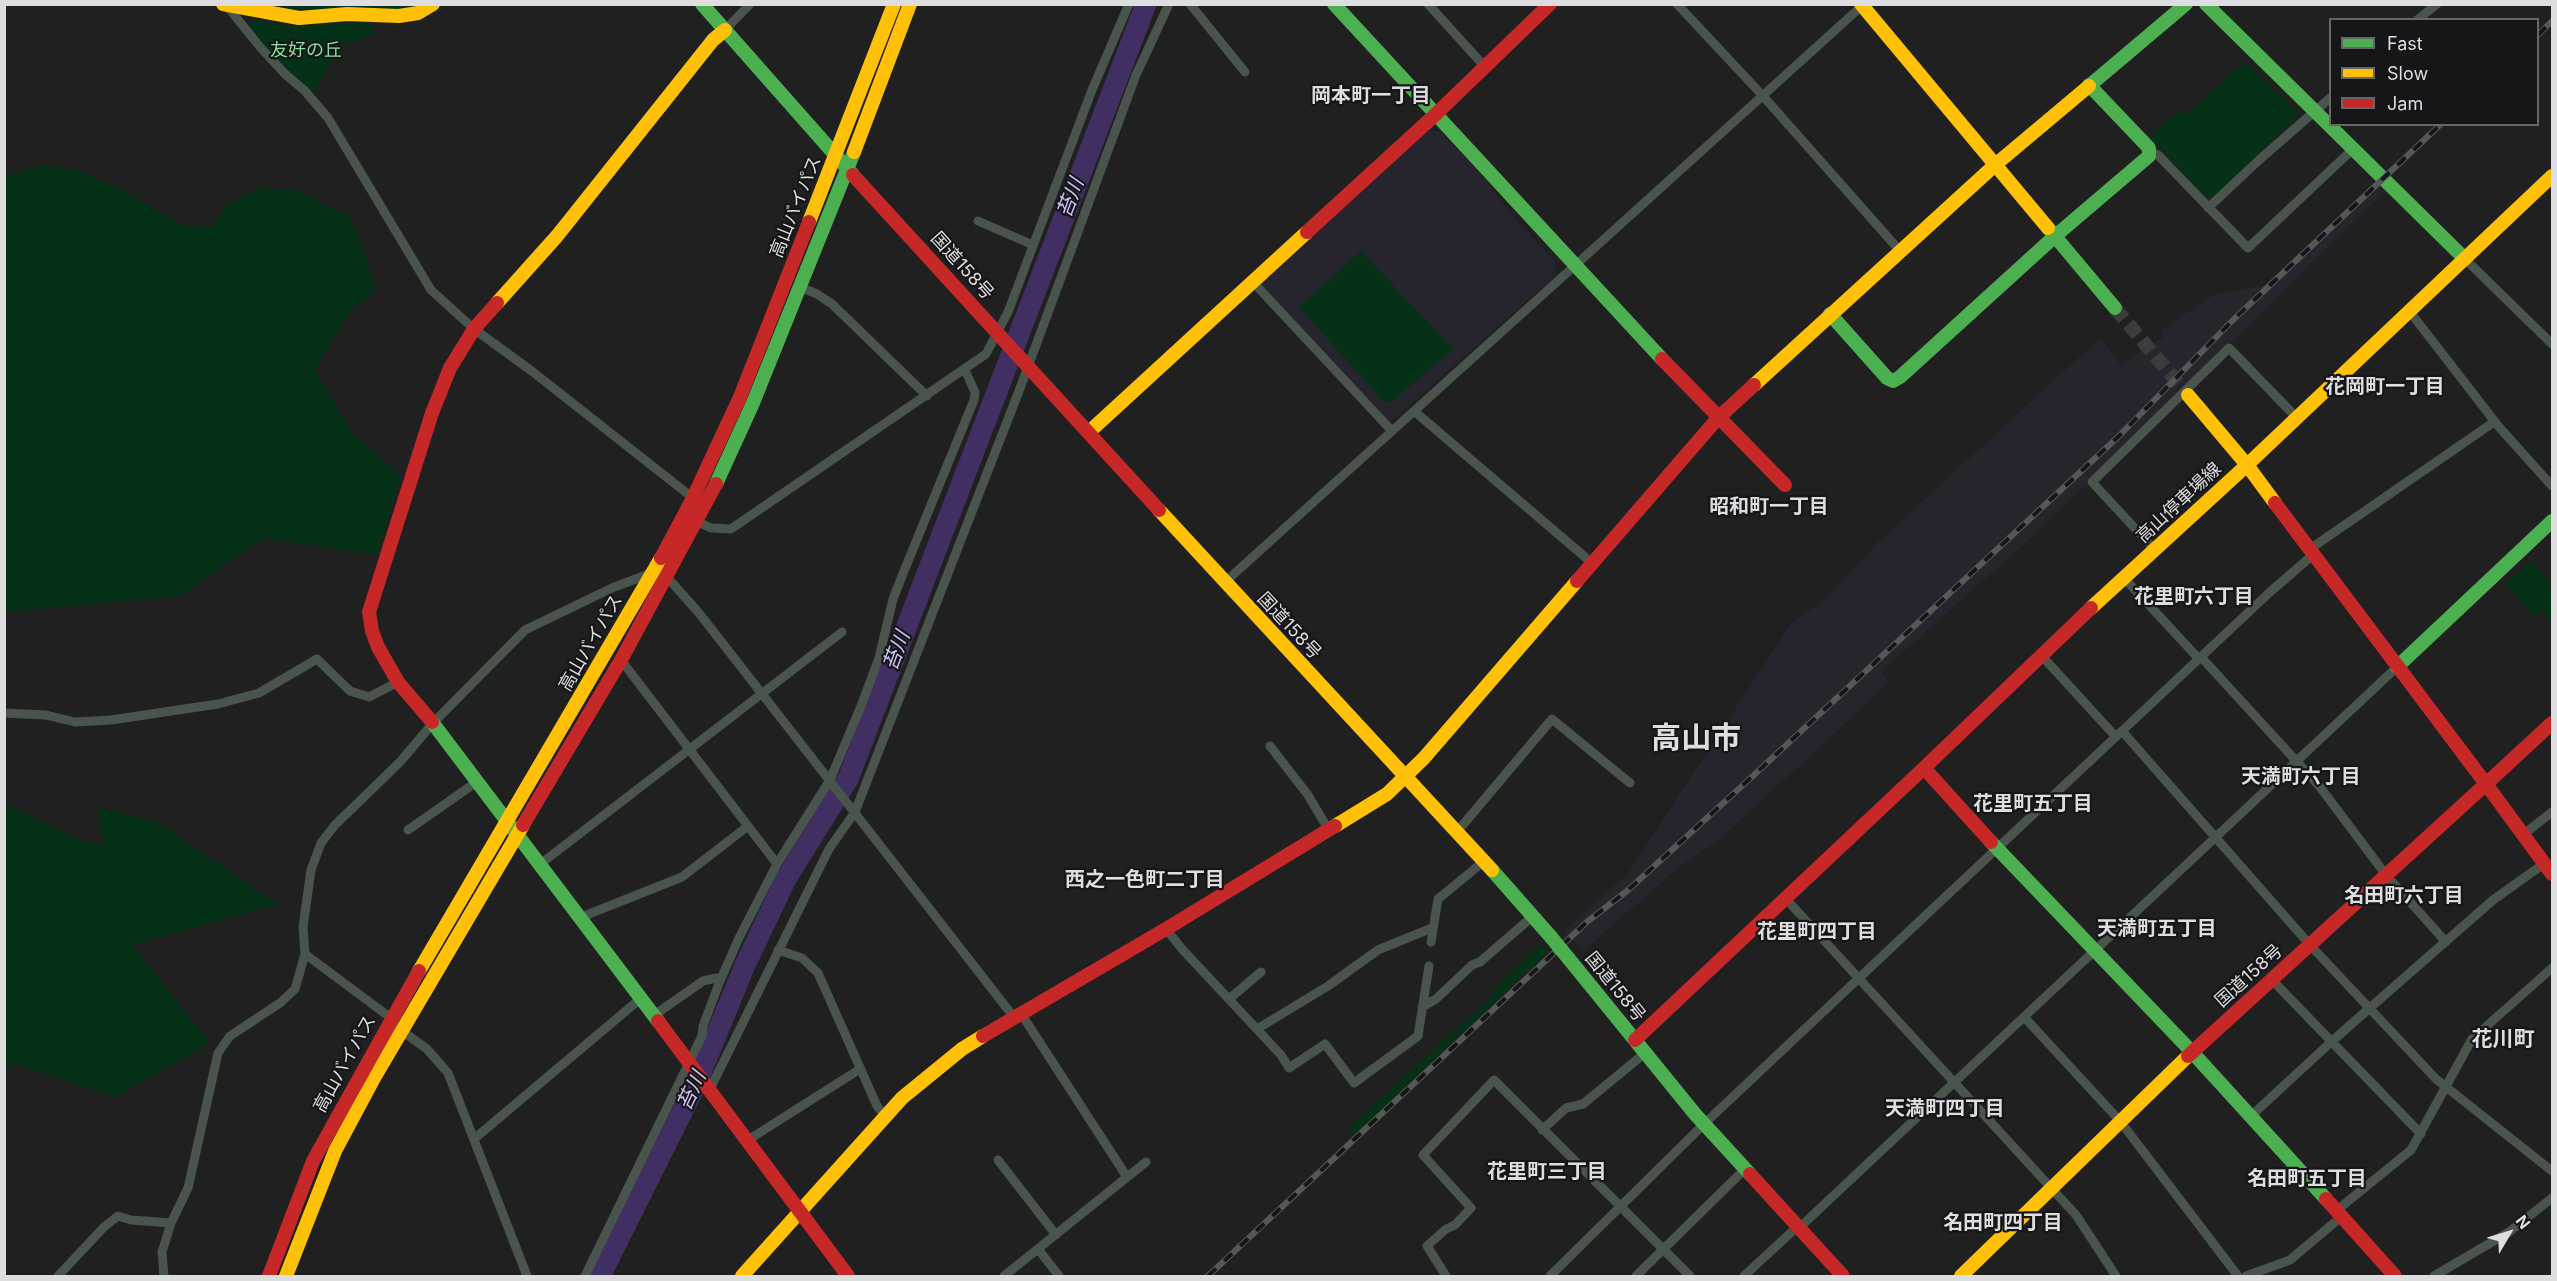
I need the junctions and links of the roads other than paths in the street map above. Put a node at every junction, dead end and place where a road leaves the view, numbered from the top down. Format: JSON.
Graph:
{"nodes":[{"id":1,"x":433,"y":4,"type":"edge"},
{"id":2,"x":702,"y":4,"type":"edge"},
{"id":3,"x":750,"y":4,"type":"edge"},
{"id":4,"x":894,"y":4,"type":"edge"},
{"id":5,"x":910,"y":4,"type":"edge"},
{"id":6,"x":1129,"y":4,"type":"edge"},
{"id":7,"x":1169,"y":4,"type":"edge"},
{"id":8,"x":1190,"y":4,"type":"edge"},
{"id":9,"x":1334,"y":4,"type":"edge"},
{"id":10,"x":1428,"y":4,"type":"edge"},
{"id":11,"x":1550,"y":4,"type":"edge"},
{"id":12,"x":1677,"y":4,"type":"edge"},
{"id":13,"x":2186,"y":4,"type":"edge"},
{"id":14,"x":2206,"y":4,"type":"edge"},
{"id":15,"x":2437,"y":4,"type":"edge"},
{"id":16,"x":225,"y":5,"type":"edge"},
{"id":17,"x":1862,"y":5,"type":"edge"},
{"id":18,"x":2420,"y":18,"type":"edge"},
{"id":19,"x":725,"y":30,"type":"junction"},
{"id":20,"x":1485,"y":67,"type":"junction"},
{"id":21,"x":1245,"y":72,"type":"dead end"},
{"id":22,"x":2089,"y":86,"type":"junction"},
{"id":23,"x":1762,"y":96,"type":"junction"},
{"id":24,"x":2329,"y":99,"type":"edge"},
{"id":25,"x":2313,"y":111,"type":"junction"},
{"id":26,"x":1436,"y":114,"type":"junction"},
{"id":27,"x":2353,"y":149,"type":"junction"},
{"id":28,"x":2151,"y":152,"type":"junction"},
{"id":29,"x":836,"y":156,"type":"junction"},
{"id":30,"x":1995,"y":165,"type":"junction"},
{"id":31,"x":848,"y":169,"type":"junction"},
{"id":32,"x":2553,"y":176,"type":"edge"},
{"id":33,"x":2208,"y":208,"type":"junction"},
{"id":34,"x":978,"y":221,"type":"dead end"},
{"id":35,"x":2054,"y":237,"type":"junction"},
{"id":36,"x":1033,"y":245,"type":"junction"},
{"id":37,"x":1900,"y":251,"type":"junction"},
{"id":38,"x":2465,"y":259,"type":"junction"},
{"id":39,"x":1574,"y":266,"type":"junction"},
{"id":40,"x":1252,"y":281,"type":"junction"},
{"id":41,"x":800,"y":287,"type":"junction"},
{"id":42,"x":2115,"y":308,"type":"tunnel mouth"},
{"id":43,"x":2410,"y":312,"type":"junction"},
{"id":44,"x":1830,"y":314,"type":"junction"},
{"id":45,"x":474,"y":329,"type":"junction"},
{"id":46,"x":999,"y":334,"type":"junction"},
{"id":47,"x":2553,"y":344,"type":"edge"},
{"id":48,"x":1026,"y":363,"type":"junction"},
{"id":49,"x":965,"y":370,"type":"junction"},
{"id":50,"x":2188,"y":395,"type":"tunnel mouth"},
{"id":51,"x":927,"y":396,"type":"junction"},
{"id":52,"x":1414,"y":411,"type":"junction"},
{"id":53,"x":1718,"y":418,"type":"junction"},
{"id":54,"x":2297,"y":418,"type":"junction"},
{"id":55,"x":2494,"y":422,"type":"junction"},
{"id":56,"x":1392,"y":431,"type":"junction"},
{"id":57,"x":1089,"y":432,"type":"junction"},
{"id":58,"x":2247,"y":465,"type":"junction"},
{"id":59,"x":1785,"y":485,"type":"dead end"},
{"id":60,"x":2553,"y":486,"type":"edge"},
{"id":61,"x":693,"y":498,"type":"junction"},
{"id":62,"x":2553,"y":521,"type":"edge"},
{"id":63,"x":698,"y":522,"type":"junction"},
{"id":64,"x":2155,"y":550,"type":"junction"},
{"id":65,"x":2312,"y":551,"type":"junction"},
{"id":66,"x":1592,"y":563,"type":"junction"},
{"id":67,"x":654,"y":572,"type":"junction"},
{"id":68,"x":668,"y":577,"type":"junction"},
{"id":69,"x":2124,"y":578,"type":"junction"},
{"id":70,"x":1224,"y":583,"type":"junction"},
{"id":71,"x":842,"y":632,"type":"dead end"},
{"id":72,"x":2041,"y":655,"type":"junction"},
{"id":73,"x":2200,"y":658,"type":"junction"},
{"id":74,"x":621,"y":660,"type":"junction"},
{"id":75,"x":2397,"y":667,"type":"junction"},
{"id":76,"x":398,"y":682,"type":"junction"},
{"id":77,"x":763,"y":693,"type":"junction"},
{"id":78,"x":4,"y":713,"type":"edge"},
{"id":79,"x":433,"y":723,"type":"junction"},
{"id":80,"x":2553,"y":723,"type":"edge"},
{"id":81,"x":2119,"y":734,"type":"junction"},
{"id":82,"x":1270,"y":746,"type":"dead end"},
{"id":83,"x":691,"y":750,"type":"junction"},
{"id":84,"x":2296,"y":761,"type":"junction"},
{"id":85,"x":1924,"y":768,"type":"junction"},
{"id":86,"x":1405,"y":777,"type":"junction"},
{"id":87,"x":831,"y":781,"type":"junction"},
{"id":88,"x":478,"y":782,"type":"junction"},
{"id":89,"x":1630,"y":783,"type":"dead end"},
{"id":90,"x":2486,"y":784,"type":"junction"},
{"id":91,"x":853,"y":810,"type":"junction"},
{"id":92,"x":2553,"y":812,"type":"edge"},
{"id":93,"x":508,"y":821,"type":"junction"},
{"id":94,"x":748,"y":826,"type":"junction"},
{"id":95,"x":1328,"y":829,"type":"junction"},
{"id":96,"x":408,"y":830,"type":"dead end"},
{"id":97,"x":517,"y":833,"type":"junction"},
{"id":98,"x":1456,"y":833,"type":"junction"},
{"id":99,"x":2524,"y":834,"type":"junction"},
{"id":100,"x":2216,"y":837,"type":"junction"},
{"id":101,"x":1997,"y":849,"type":"junction"},
{"id":102,"x":1483,"y":862,"type":"junction"},
{"id":103,"x":777,"y":864,"type":"junction"},
{"id":104,"x":539,"y":865,"type":"junction"},
{"id":105,"x":2549,"y":868,"type":"edge"},
{"id":106,"x":2386,"y":875,"type":"junction"},
{"id":107,"x":1786,"y":899,"type":"junction"},
{"id":108,"x":1533,"y":916,"type":"junction"},
{"id":109,"x":579,"y":918,"type":"junction"},
{"id":110,"x":1432,"y":928,"type":"junction"},
{"id":111,"x":1166,"y":929,"type":"junction"},
{"id":112,"x":1431,"y":942,"type":"dead end"},
{"id":113,"x":2446,"y":942,"type":"junction"},
{"id":114,"x":2310,"y":945,"type":"junction"},
{"id":115,"x":778,"y":950,"type":"junction"},
{"id":116,"x":2094,"y":951,"type":"junction"},
{"id":117,"x":305,"y":954,"type":"junction"},
{"id":118,"x":1429,"y":966,"type":"dead end"},
{"id":119,"x":2553,"y":968,"type":"edge"},
{"id":120,"x":1261,"y":972,"type":"dead end"},
{"id":121,"x":1859,"y":978,"type":"junction"},
{"id":122,"x":2272,"y":980,"type":"junction"},
{"id":123,"x":720,"y":981,"type":"junction"},
{"id":124,"x":639,"y":999,"type":"junction"},
{"id":125,"x":1229,"y":999,"type":"junction"},
{"id":126,"x":1422,"y":1006,"type":"junction"},
{"id":127,"x":2368,"y":1009,"type":"junction"},
{"id":128,"x":1016,"y":1014,"type":"junction"},
{"id":129,"x":652,"y":1016,"type":"junction"},
{"id":130,"x":391,"y":1018,"type":"junction"},
{"id":131,"x":2025,"y":1018,"type":"junction"},
{"id":132,"x":1257,"y":1029,"type":"junction"},
{"id":133,"x":402,"y":1031,"type":"junction"},
{"id":134,"x":1635,"y":1040,"type":"junction"},
{"id":135,"x":2331,"y":1042,"type":"junction"},
{"id":136,"x":2192,"y":1052,"type":"junction"},
{"id":137,"x":1645,"y":1053,"type":"junction"},
{"id":138,"x":690,"y":1063,"type":"junction"},
{"id":139,"x":861,"y":1069,"type":"junction"},
{"id":140,"x":1957,"y":1083,"type":"junction"},
{"id":141,"x":2446,"y":1086,"type":"junction"},
{"id":142,"x":708,"y":1087,"type":"junction"},
{"id":143,"x":885,"y":1116,"type":"junction"},
{"id":144,"x":2251,"y":1116,"type":"junction"},
{"id":145,"x":2121,"y":1120,"type":"junction"},
{"id":146,"x":1704,"y":1124,"type":"junction"},
{"id":147,"x":1542,"y":1130,"type":"junction"},
{"id":148,"x":2421,"y":1134,"type":"junction"},
{"id":149,"x":474,"y":1139,"type":"junction"},
{"id":150,"x":748,"y":1140,"type":"junction"},
{"id":151,"x":998,"y":1161,"type":"dead end"},
{"id":152,"x":1146,"y":1162,"type":"dead end"},
{"id":153,"x":1745,"y":1170,"type":"junction"},
{"id":154,"x":2553,"y":1171,"type":"edge"},
{"id":155,"x":1127,"y":1177,"type":"junction"},
{"id":156,"x":2052,"y":1188,"type":"junction"},
{"id":157,"x":2553,"y":1198,"type":"edge"},
{"id":158,"x":1620,"y":1207,"type":"junction"},
{"id":159,"x":801,"y":1213,"type":"junction"},
{"id":160,"x":2339,"y":1214,"type":"junction"},
{"id":161,"x":171,"y":1223,"type":"junction"},
{"id":162,"x":1799,"y":1227,"type":"junction"},
{"id":163,"x":1056,"y":1235,"type":"junction"},
{"id":164,"x":1038,"y":1249,"type":"junction"},
{"id":165,"x":1664,"y":1250,"type":"junction"},
{"id":166,"x":58,"y":1276,"type":"edge"},
{"id":167,"x":164,"y":1276,"type":"edge"},
{"id":168,"x":270,"y":1276,"type":"edge"},
{"id":169,"x":286,"y":1276,"type":"edge"},
{"id":170,"x":527,"y":1276,"type":"edge"},
{"id":171,"x":585,"y":1276,"type":"edge"},
{"id":172,"x":742,"y":1276,"type":"edge"},
{"id":173,"x":848,"y":1276,"type":"edge"},
{"id":174,"x":1004,"y":1276,"type":"edge"},
{"id":175,"x":1059,"y":1276,"type":"edge"},
{"id":176,"x":1446,"y":1276,"type":"edge"},
{"id":177,"x":1550,"y":1276,"type":"edge"},
{"id":178,"x":1636,"y":1276,"type":"edge"},
{"id":179,"x":1690,"y":1276,"type":"edge"},
{"id":180,"x":1744,"y":1276,"type":"edge"},
{"id":181,"x":1842,"y":1276,"type":"edge"},
{"id":182,"x":1961,"y":1276,"type":"edge"},
{"id":183,"x":2116,"y":1276,"type":"edge"},
{"id":184,"x":2238,"y":1276,"type":"edge"},
{"id":185,"x":2246,"y":1276,"type":"edge"},
{"id":186,"x":2395,"y":1276,"type":"edge"},
{"id":187,"x":2434,"y":1276,"type":"edge"}],
"edges":[{"from":1,"to":16,"type":"main road"},
{"from":2,"to":19,"type":"main road","name":"国道158号"},
{"from":3,"to":19,"type":"street"},
{"from":4,"to":29,"type":"main road","name":"高山バイパス"},
{"from":5,"to":31,"type":"main road","name":"高山バイパス"},
{"from":6,"to":36,"type":"street"},
{"from":7,"to":48,"type":"street"},
{"from":8,"to":21,"type":"street"},
{"from":9,"to":26,"type":"main road"},
{"from":10,"to":20,"type":"street"},
{"from":11,"to":20,"type":"main road"},
{"from":12,"to":23,"type":"street"},
{"from":13,"to":22,"type":"main road"},
{"from":14,"to":25,"type":"main road"},
{"from":15,"to":18,"type":"street"},
{"from":16,"to":45,"type":"street"},
{"from":17,"to":23,"type":"street"},
{"from":17,"to":30,"type":"main road"},
{"from":19,"to":29,"type":"main road","name":"国道158号"},
{"from":19,"to":45,"type":"main road"},
{"from":20,"to":26,"type":"main road"},
{"from":22,"to":28,"type":"main road"},
{"from":22,"to":30,"type":"main road"},
{"from":23,"to":37,"type":"street"},
{"from":23,"to":39,"type":"street"},
{"from":24,"to":25,"type":"street"},
{"from":25,"to":27,"type":"main road"},
{"from":25,"to":33,"type":"street"},
{"from":26,"to":39,"type":"main road"},
{"from":26,"to":40,"type":"main road"},
{"from":27,"to":33,"type":"street"},
{"from":27,"to":38,"type":"main road"},
{"from":28,"to":33,"type":"street"},
{"from":28,"to":35,"type":"main road"},
{"from":29,"to":31,"type":"main road","name":"国道158号"},
{"from":29,"to":61,"type":"main road","name":"高山バイパス"},
{"from":30,"to":35,"type":"main road"},
{"from":30,"to":37,"type":"main road"},
{"from":31,"to":41,"type":"main road","name":"高山バイパス"},
{"from":31,"to":46,"type":"main road","name":"国道158号"},
{"from":32,"to":38,"type":"main road"},
{"from":34,"to":36,"type":"street"},
{"from":35,"to":42,"type":"main road"},
{"from":35,"to":44,"type":"main road"},
{"from":36,"to":46,"type":"street"},
{"from":37,"to":44,"type":"main road"},
{"from":38,"to":43,"type":"main road"},
{"from":38,"to":47,"type":"street"},
{"from":39,"to":52,"type":"street"},
{"from":39,"to":53,"type":"main road"},
{"from":40,"to":56,"type":"street"},
{"from":40,"to":57,"type":"main road"},
{"from":41,"to":51,"type":"street"},
{"from":41,"to":63,"type":"main road","name":"高山バイパス"},
{"from":43,"to":54,"type":"main road"},
{"from":43,"to":55,"type":"street"},
{"from":44,"to":53,"type":"main road"},
{"from":45,"to":61,"type":"street"},
{"from":45,"to":76,"type":"main road"},
{"from":46,"to":48,"type":"main road","name":"国道158号"},
{"from":46,"to":49,"type":"street"},
{"from":48,"to":57,"type":"main road","name":"国道158号"},
{"from":48,"to":91,"type":"street"},
{"from":49,"to":51,"type":"street"},
{"from":49,"to":87,"type":"street"},
{"from":50,"to":58,"type":"main road"},
{"from":51,"to":63,"type":"street"},
{"from":52,"to":56,"type":"street"},
{"from":52,"to":66,"type":"street"},
{"from":53,"to":59,"type":"main road"},
{"from":53,"to":66,"type":"main road"},
{"from":54,"to":58,"type":"main road"},
{"from":54,"to":64,"type":"street"},
{"from":55,"to":60,"type":"street"},
{"from":55,"to":65,"type":"street"},
{"from":56,"to":70,"type":"street"},
{"from":57,"to":70,"type":"main road","name":"国道158号"},
{"from":58,"to":64,"type":"main road","name":"高山停車場線"},
{"from":58,"to":65,"type":"main road","name":"高山停車場線"},
{"from":61,"to":67,"type":"main road","name":"高山バイパス"},
{"from":62,"to":75,"type":"main road"},
{"from":63,"to":68,"type":"main road","name":"高山バイパス"},
{"from":64,"to":69,"type":"main road","name":"高山停車場線"},
{"from":65,"to":73,"type":"street"},
{"from":65,"to":75,"type":"main road","name":"高山停車場線"},
{"from":66,"to":86,"type":"main road"},
{"from":67,"to":68,"type":"street"},
{"from":67,"to":79,"type":"street"},
{"from":67,"to":93,"type":"main road","name":"高山バイパス"},
{"from":68,"to":74,"type":"main road","name":"高山バイパス"},
{"from":68,"to":77,"type":"street"},
{"from":69,"to":72,"type":"main road","name":"高山停車場線"},
{"from":69,"to":73,"type":"street"},
{"from":70,"to":86,"type":"main road","name":"国道158号"},
{"from":71,"to":77,"type":"street"},
{"from":72,"to":81,"type":"street"},
{"from":72,"to":85,"type":"main road","name":"高山停車場線"},
{"from":73,"to":81,"type":"street"},
{"from":73,"to":84,"type":"street"},
{"from":74,"to":83,"type":"street"},
{"from":74,"to":97,"type":"main road","name":"高山バイパス"},
{"from":75,"to":84,"type":"street"},
{"from":75,"to":90,"type":"main road","name":"高山停車場線"},
{"from":76,"to":78,"type":"street"},
{"from":76,"to":79,"type":"main road"},
{"from":77,"to":83,"type":"street"},
{"from":77,"to":87,"type":"street"},
{"from":79,"to":88,"type":"main road"},
{"from":79,"to":117,"type":"street"},
{"from":80,"to":90,"type":"main road","name":"国道158号"},
{"from":81,"to":100,"type":"street"},
{"from":81,"to":101,"type":"street"},
{"from":82,"to":95,"type":"street"},
{"from":83,"to":94,"type":"street"},
{"from":83,"to":104,"type":"street"},
{"from":84,"to":100,"type":"street"},
{"from":84,"to":106,"type":"street"},
{"from":85,"to":101,"type":"main road"},
{"from":85,"to":107,"type":"main road","name":"高山停車場線"},
{"from":86,"to":95,"type":"main road"},
{"from":86,"to":98,"type":"main road","name":"国道158号"},
{"from":87,"to":91,"type":"street"},
{"from":87,"to":103,"type":"street"},
{"from":88,"to":93,"type":"main road"},
{"from":88,"to":96,"type":"street"},
{"from":89,"to":98,"type":"street"},
{"from":90,"to":99,"type":"main road"},
{"from":90,"to":106,"type":"main road","name":"国道158号"},
{"from":91,"to":115,"type":"street"},
{"from":91,"to":128,"type":"street"},
{"from":92,"to":99,"type":"street"},
{"from":93,"to":97,"type":"main road"},
{"from":93,"to":130,"type":"main road","name":"高山バイパス"},
{"from":94,"to":103,"type":"street"},
{"from":94,"to":109,"type":"street"},
{"from":95,"to":111,"type":"main road"},
{"from":97,"to":104,"type":"main road"},
{"from":97,"to":133,"type":"main road","name":"高山バイパス"},
{"from":98,"to":102,"type":"main road","name":"国道158号"},
{"from":99,"to":105,"type":"main road"},
{"from":100,"to":114,"type":"street"},
{"from":100,"to":116,"type":"street"},
{"from":101,"to":116,"type":"main road"},
{"from":101,"to":121,"type":"street"},
{"from":102,"to":108,"type":"main road","name":"国道158号"},
{"from":102,"to":110,"type":"street"},
{"from":103,"to":123,"type":"street"},
{"from":104,"to":109,"type":"main road"},
{"from":105,"to":113,"type":"street"},
{"from":106,"to":113,"type":"street"},
{"from":106,"to":114,"type":"main road","name":"国道158号"},
{"from":107,"to":121,"type":"street"},
{"from":107,"to":134,"type":"main road","name":"高山停車場線"},
{"from":108,"to":126,"type":"street"},
{"from":108,"to":134,"type":"main road","name":"国道158号","bridge":true},
{"from":109,"to":124,"type":"main road"},
{"from":110,"to":112,"type":"street"},
{"from":110,"to":132,"type":"street"},
{"from":111,"to":125,"type":"street"},
{"from":111,"to":128,"type":"main road"},
{"from":113,"to":127,"type":"street"},
{"from":114,"to":122,"type":"main road","name":"国道158号"},
{"from":114,"to":127,"type":"street"},
{"from":115,"to":139,"type":"street"},
{"from":115,"to":142,"type":"street"},
{"from":116,"to":131,"type":"street"},
{"from":116,"to":136,"type":"main road"},
{"from":117,"to":130,"type":"street"},
{"from":117,"to":161,"type":"street"},
{"from":118,"to":126,"type":"street"},
{"from":119,"to":141,"type":"street"},
{"from":120,"to":125,"type":"street"},
{"from":121,"to":140,"type":"street"},
{"from":121,"to":146,"type":"street"},
{"from":122,"to":135,"type":"street"},
{"from":122,"to":136,"type":"main road","name":"国道158号"},
{"from":123,"to":129,"type":"street"},
{"from":123,"to":138,"type":"street"},
{"from":124,"to":129,"type":"main road"},
{"from":124,"to":149,"type":"street"},
{"from":125,"to":132,"type":"street"},
{"from":126,"to":132,"type":"street"},
{"from":127,"to":135,"type":"street"},
{"from":127,"to":141,"type":"street"},
{"from":128,"to":143,"type":"main road"},
{"from":128,"to":155,"type":"street"},
{"from":129,"to":138,"type":"main road"},
{"from":130,"to":168,"type":"main road","name":"高山バイパス"},
{"from":131,"to":140,"type":"street"},
{"from":131,"to":145,"type":"street"},
{"from":133,"to":149,"type":"street"},
{"from":133,"to":169,"type":"main road","name":"高山バイパス"},
{"from":134,"to":137,"type":"main road","name":"国道158号"},
{"from":135,"to":144,"type":"street"},
{"from":135,"to":148,"type":"street"},
{"from":136,"to":144,"type":"main road"},
{"from":136,"to":145,"type":"main road","name":"国道158号"},
{"from":137,"to":146,"type":"main road","name":"国道158号"},
{"from":137,"to":147,"type":"street"},
{"from":138,"to":142,"type":"main road"},
{"from":138,"to":171,"type":"street"},
{"from":139,"to":143,"type":"street"},
{"from":139,"to":150,"type":"street"},
{"from":140,"to":156,"type":"street"},
{"from":140,"to":162,"type":"street"},
{"from":141,"to":148,"type":"street"},
{"from":141,"to":154,"type":"street"},
{"from":142,"to":150,"type":"main road"},
{"from":143,"to":159,"type":"main road"},
{"from":144,"to":160,"type":"main road"},
{"from":145,"to":156,"type":"main road","name":"国道158号"},
{"from":145,"to":184,"type":"street"},
{"from":146,"to":153,"type":"main road","name":"国道158号"},
{"from":146,"to":158,"type":"street"},
{"from":147,"to":158,"type":"street"},
{"from":147,"to":176,"type":"street"},
{"from":148,"to":160,"type":"street"},
{"from":149,"to":170,"type":"street"},
{"from":150,"to":159,"type":"main road"},
{"from":151,"to":163,"type":"street"},
{"from":152,"to":155,"type":"street"},
{"from":153,"to":162,"type":"main road","name":"国道158号"},
{"from":153,"to":165,"type":"street"},
{"from":155,"to":163,"type":"street"},
{"from":156,"to":182,"type":"main road","name":"国道158号"},
{"from":156,"to":183,"type":"street"},
{"from":157,"to":187,"type":"street"},
{"from":158,"to":165,"type":"street"},
{"from":158,"to":177,"type":"street"},
{"from":159,"to":172,"type":"main road"},
{"from":159,"to":173,"type":"main road"},
{"from":160,"to":185,"type":"street"},
{"from":160,"to":186,"type":"main road"},
{"from":161,"to":166,"type":"street"},
{"from":161,"to":167,"type":"street"},
{"from":162,"to":180,"type":"street"},
{"from":162,"to":181,"type":"main road","name":"国道158号"},
{"from":163,"to":164,"type":"street"},
{"from":164,"to":174,"type":"street"},
{"from":164,"to":175,"type":"street"},
{"from":165,"to":178,"type":"street"},
{"from":165,"to":179,"type":"street"}]}
